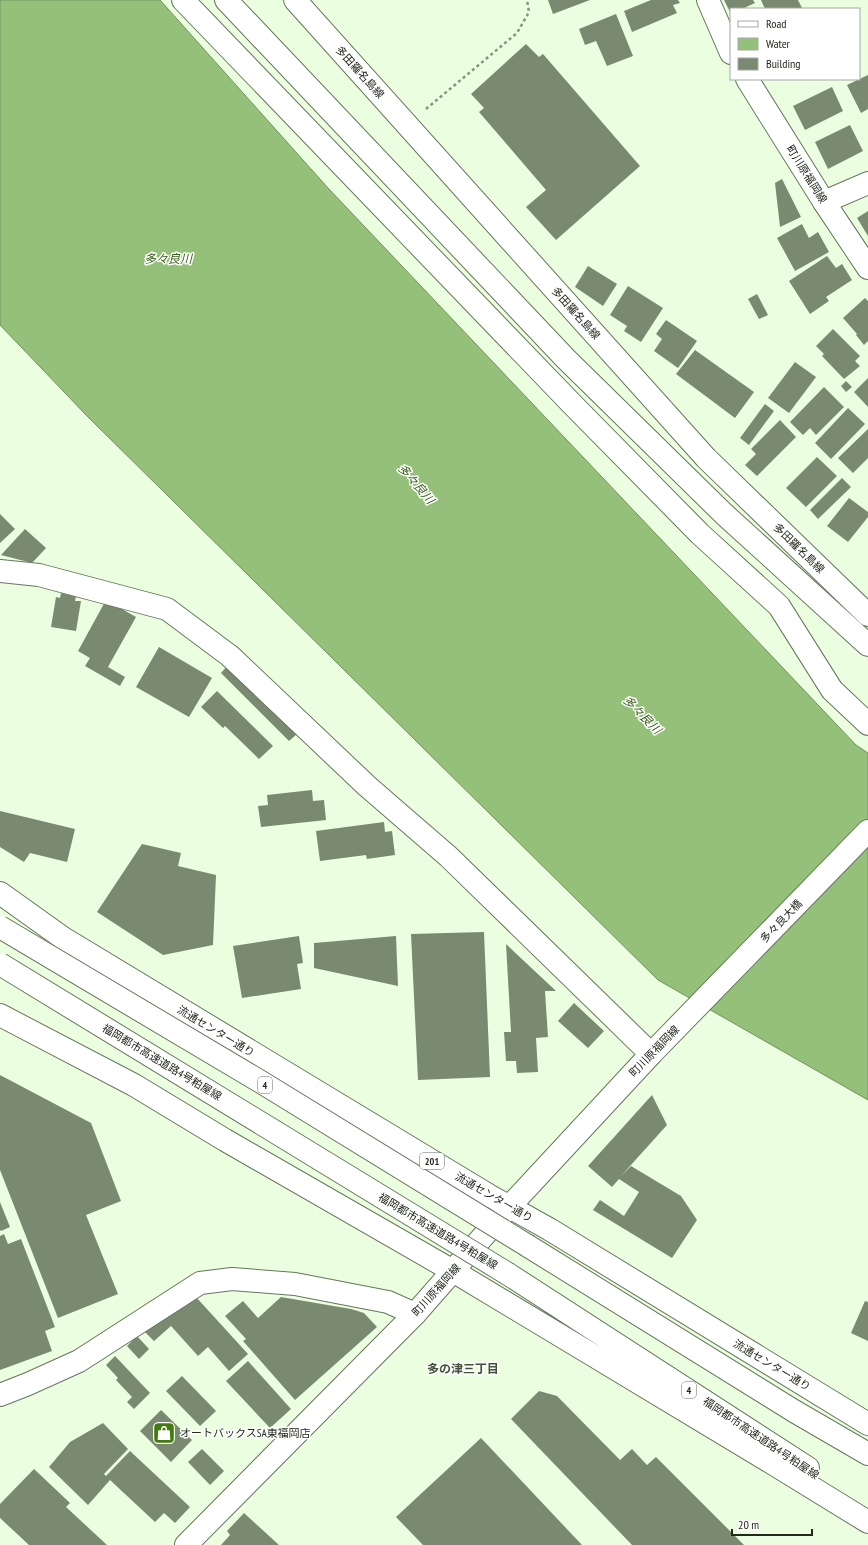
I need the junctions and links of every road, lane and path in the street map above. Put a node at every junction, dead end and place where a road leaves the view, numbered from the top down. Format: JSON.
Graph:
{"nodes":[{"id":1,"x":183,"y":0,"type":"edge"},
{"id":2,"x":226,"y":0,"type":"edge"},
{"id":3,"x":296,"y":0,"type":"edge"},
{"id":4,"x":527,"y":0,"type":"edge"},
{"id":5,"x":708,"y":0,"type":"edge"},
{"id":6,"x":730,"y":51,"type":"edge"},
{"id":7,"x":748,"y":80,"type":"edge"},
{"id":8,"x":414,"y":133,"type":"junction"},
{"id":9,"x":868,"y":183,"type":"edge"},
{"id":10,"x":824,"y":202,"type":"junction"},
{"id":11,"x":868,"y":268,"type":"edge"},
{"id":12,"x":0,"y":571,"type":"edge"},
{"id":13,"x":868,"y":615,"type":"edge"},
{"id":14,"x":868,"y":645,"type":"edge"},
{"id":15,"x":868,"y":724,"type":"edge"},
{"id":16,"x":868,"y":831,"type":"edge"},
{"id":17,"x":0,"y":892,"type":"edge"},
{"id":18,"x":0,"y":927,"type":"edge"},
{"id":19,"x":0,"y":964,"type":"edge"},
{"id":20,"x":694,"y":1011,"type":"joint"},
{"id":21,"x":0,"y":1015,"type":"edge"},
{"id":22,"x":651,"y":1054,"type":"junction"},
{"id":23,"x":509,"y":1207,"type":"junction"},
{"id":24,"x":453,"y":1271,"type":"junction"},
{"id":25,"x":415,"y":1314,"type":"junction"},
{"id":26,"x":0,"y":1395,"type":"edge"},
{"id":27,"x":868,"y":1424,"type":"edge"},
{"id":28,"x":868,"y":1454,"type":"edge"},
{"id":29,"x":868,"y":1510,"type":"edge"},
{"id":30,"x":868,"y":1522,"type":"edge"},
{"id":31,"x":186,"y":1545,"type":"edge"}],
"edges":[{"from":1,"to":15,"type":"main road"},
{"from":2,"to":14,"type":"main road"},
{"from":3,"to":8,"type":"main road","name":"多田羅名島線"},
{"from":4,"to":8,"type":"path"},
{"from":5,"to":6,"type":"main road"},
{"from":7,"to":10,"type":"main road","name":"町川原福岡線"},
{"from":8,"to":13,"type":"main road","name":"多田羅名島線"},
{"from":9,"to":10,"type":"main road"},
{"from":10,"to":11,"type":"main road","name":"町川原福岡線"},
{"from":12,"to":22,"type":"main road"},
{"from":16,"to":20,"type":"main road","name":"多々良大橋"},
{"from":17,"to":23,"type":"main road","name":"流通センター通り","number":"201"},
{"from":18,"to":28,"type":"main road","number":"4","bridge":true},
{"from":19,"to":29,"type":"main road","name":"福岡都市高速道路4号粕屋線","number":"4","bridge":true},
{"from":20,"to":22,"type":"main road","name":"町川原福岡線"},
{"from":21,"to":24,"type":"main road"},
{"from":22,"to":23,"type":"main road","name":"町川原福岡線"},
{"from":23,"to":24,"type":"main road","name":"町川原福岡線"},
{"from":23,"to":27,"type":"main road","name":"流通センター通り","number":"201"},
{"from":24,"to":25,"type":"main road","name":"町川原福岡線"},
{"from":24,"to":30,"type":"main road"},
{"from":25,"to":26,"type":"main road"},
{"from":25,"to":31,"type":"main road","name":"町川原福岡線"}]}
